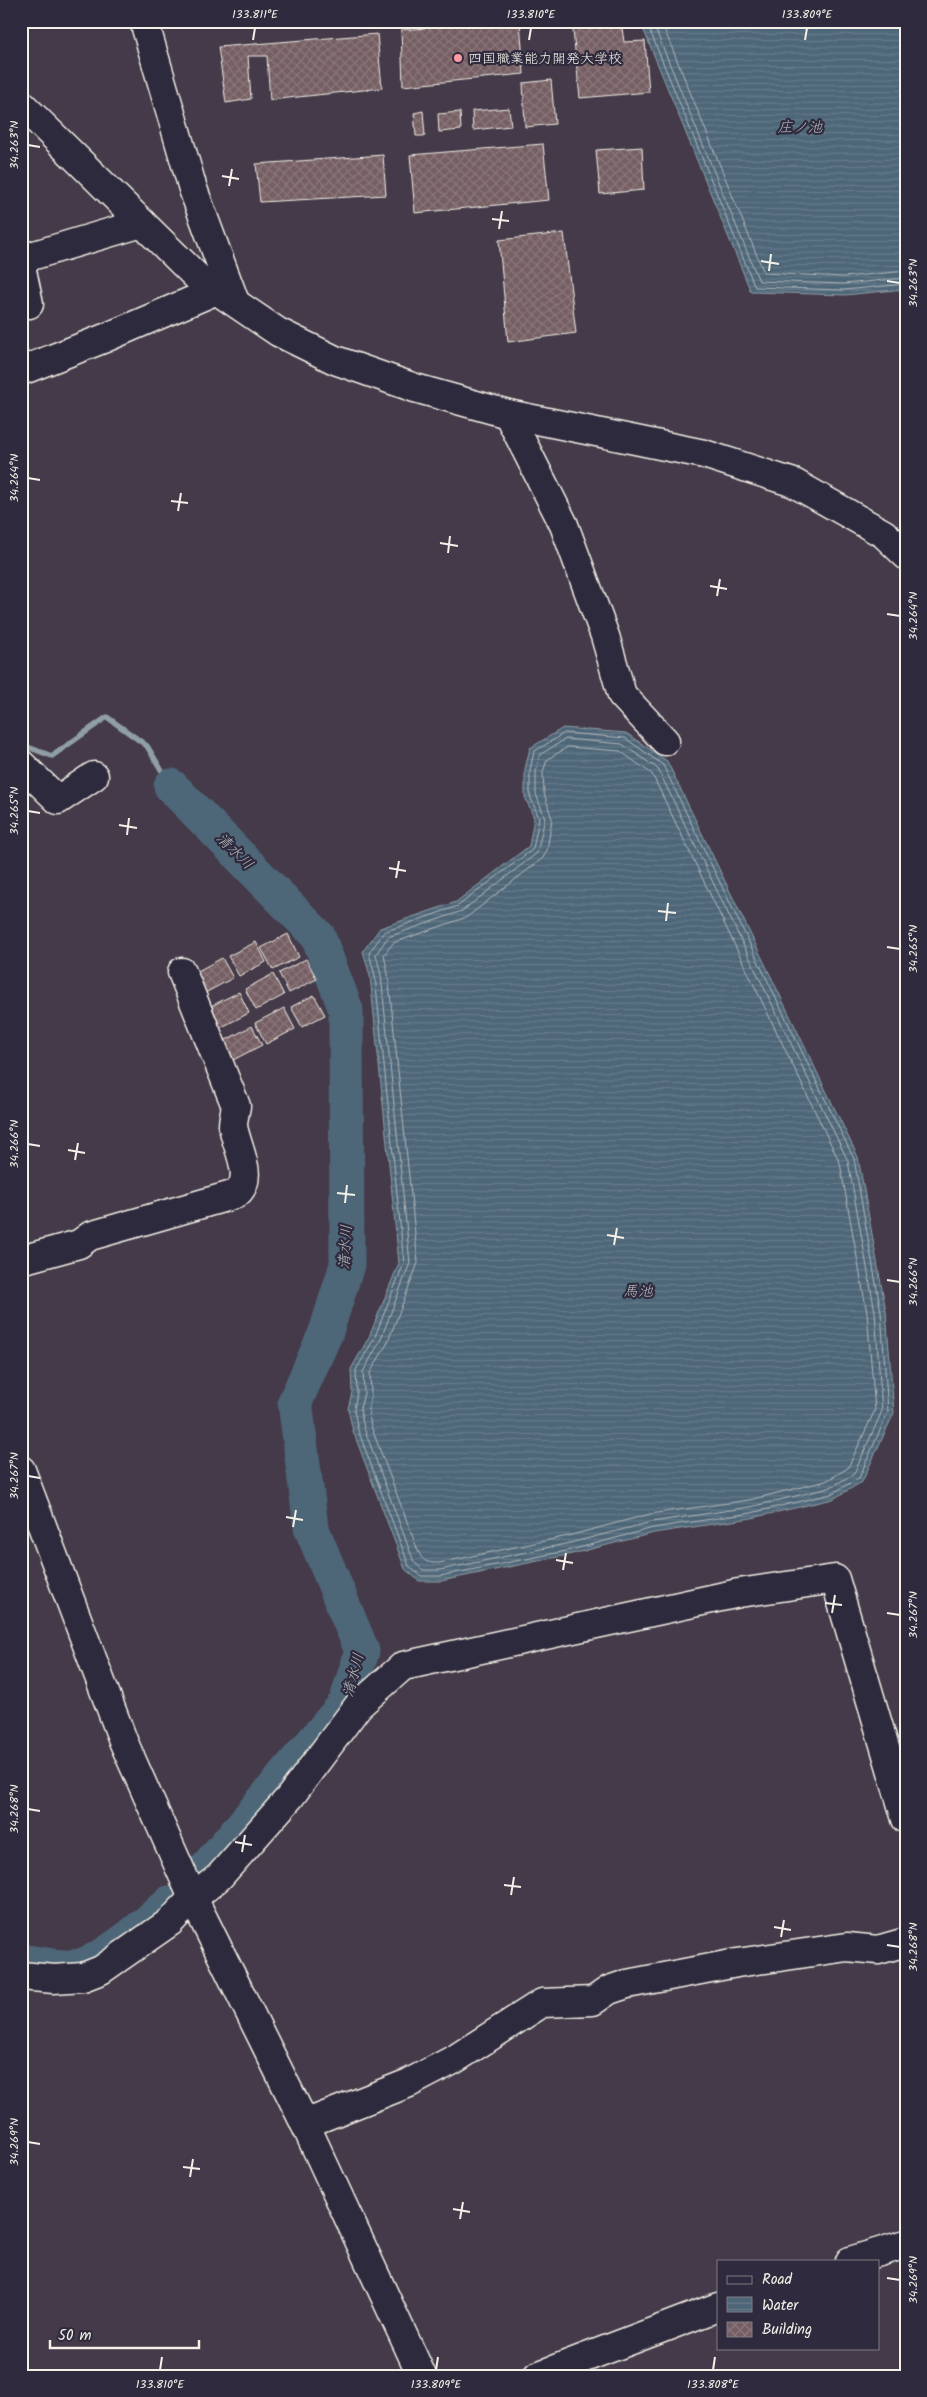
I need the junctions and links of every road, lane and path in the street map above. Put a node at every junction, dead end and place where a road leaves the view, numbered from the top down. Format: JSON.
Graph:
{"nodes":[{"id":1,"x":144,"y":21,"type":"edge"},
{"id":2,"x":21,"y":104,"type":"edge"},
{"id":3,"x":142,"y":223,"type":"junction"},
{"id":4,"x":21,"y":259,"type":"edge"},
{"id":5,"x":21,"y":266,"type":"edge"},
{"id":6,"x":226,"y":296,"type":"junction"},
{"id":7,"x":29,"y":304,"type":"dead end"},
{"id":8,"x":21,"y":371,"type":"edge"},
{"id":9,"x":508,"y":414,"type":"junction"},
{"id":10,"x":906,"y":555,"type":"edge"},
{"id":11,"x":665,"y":741,"type":"dead end"},
{"id":12,"x":21,"y":764,"type":"edge"},
{"id":13,"x":94,"y":776,"type":"dead end"},
{"id":14,"x":182,"y":972,"type":"dead end"},
{"id":15,"x":21,"y":1260,"type":"edge"},
{"id":16,"x":21,"y":1470,"type":"edge"},
{"id":17,"x":906,"y":1819,"type":"edge"},
{"id":18,"x":193,"y":1898,"type":"junction"},
{"id":19,"x":906,"y":1942,"type":"edge"},
{"id":20,"x":21,"y":1976,"type":"edge"},
{"id":21,"x":305,"y":2124,"type":"junction"},
{"id":22,"x":906,"y":2244,"type":"edge"},
{"id":23,"x":853,"y":2260,"type":"edge"},
{"id":24,"x":717,"y":2307,"type":"edge"},
{"id":25,"x":422,"y":2376,"type":"edge"},
{"id":26,"x":537,"y":2376,"type":"edge"}],
"edges":[{"from":1,"to":6,"type":"street"},
{"from":2,"to":3,"type":"street"},
{"from":3,"to":4,"type":"street"},
{"from":3,"to":6,"type":"street"},
{"from":5,"to":7,"type":"street"},
{"from":6,"to":8,"type":"street"},
{"from":6,"to":9,"type":"street"},
{"from":9,"to":10,"type":"street"},
{"from":9,"to":11,"type":"street"},
{"from":12,"to":13,"type":"street"},
{"from":14,"to":15,"type":"street"},
{"from":16,"to":18,"type":"street"},
{"from":17,"to":18,"type":"street"},
{"from":18,"to":20,"type":"street"},
{"from":18,"to":21,"type":"street"},
{"from":19,"to":21,"type":"street"},
{"from":21,"to":25,"type":"street"},
{"from":22,"to":23,"type":"street"},
{"from":24,"to":26,"type":"street"}]}
